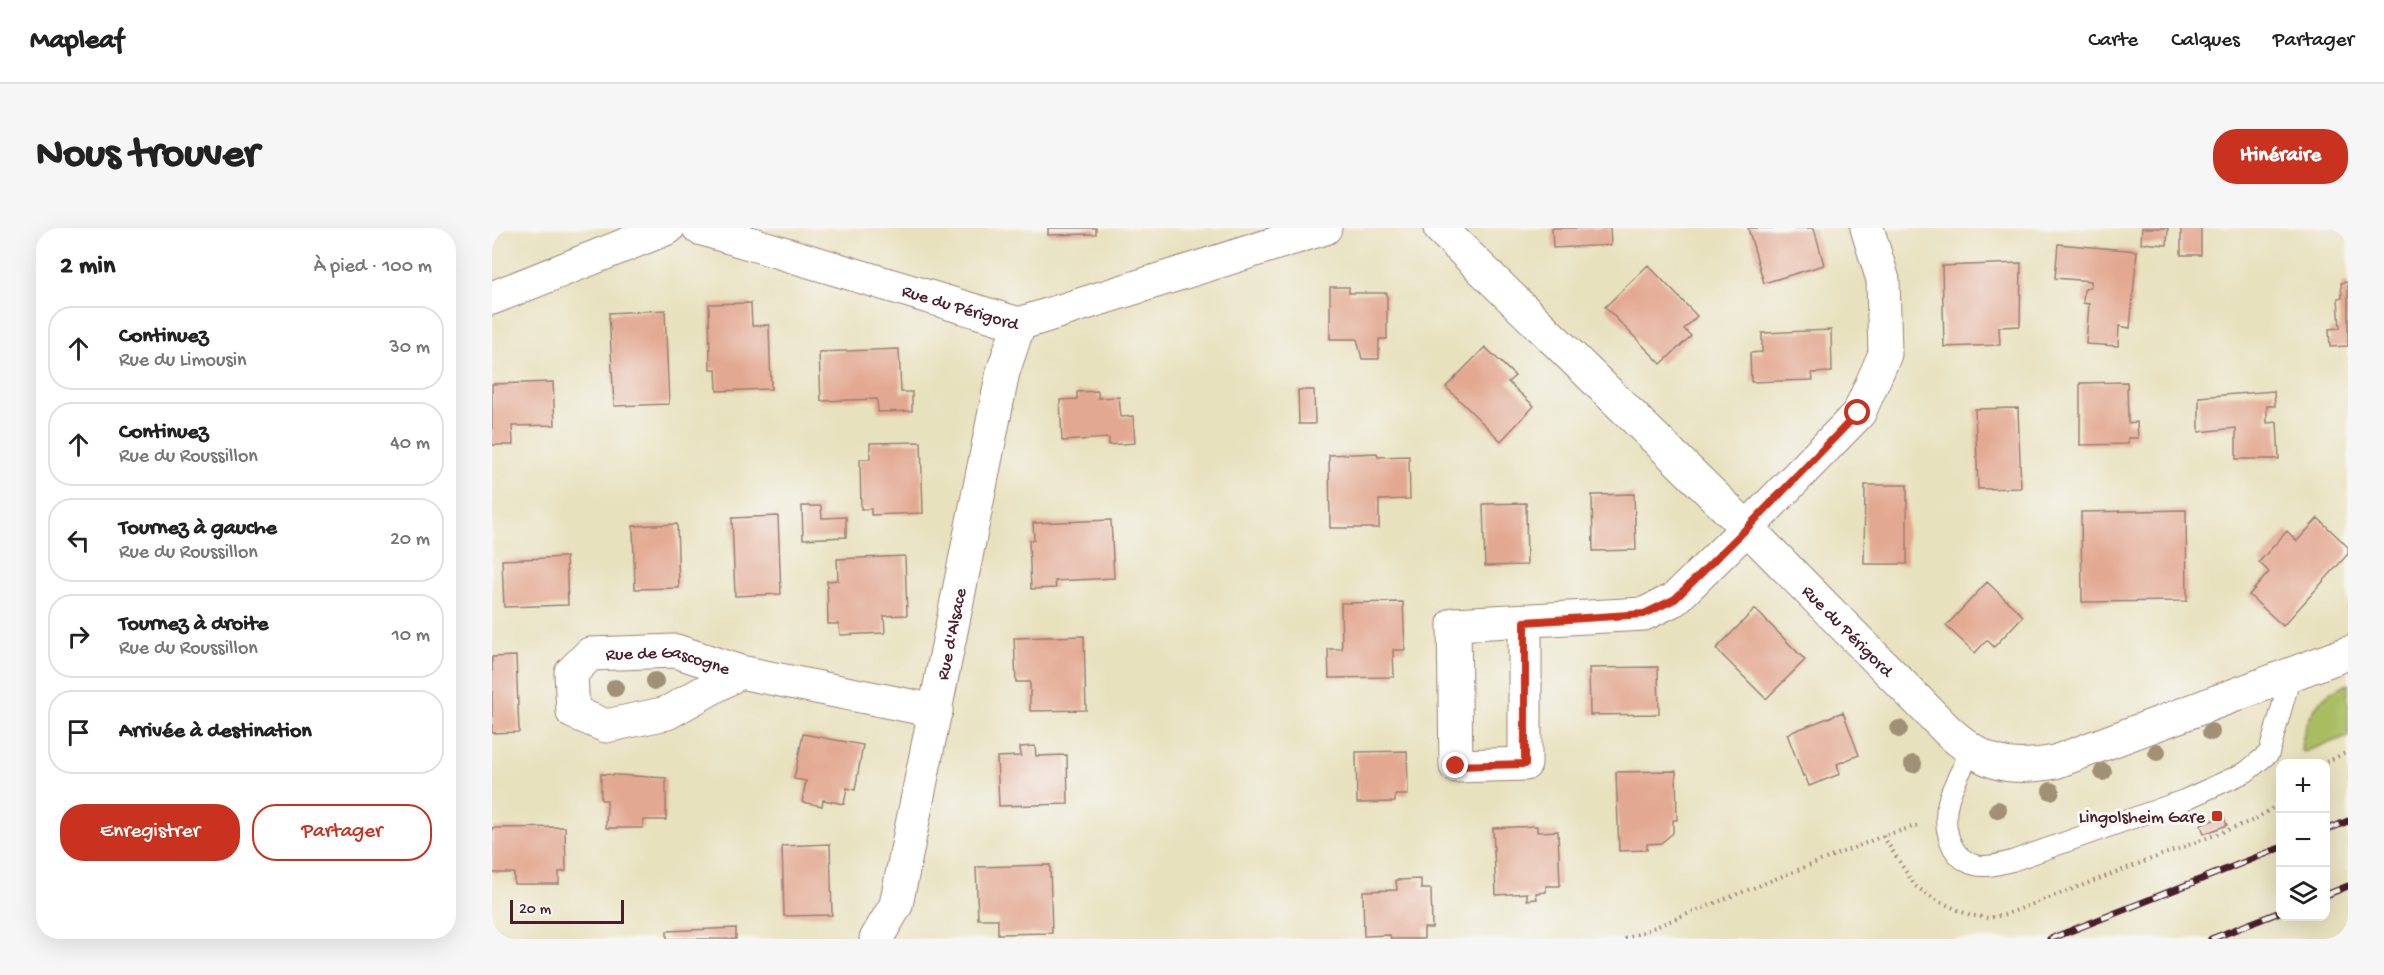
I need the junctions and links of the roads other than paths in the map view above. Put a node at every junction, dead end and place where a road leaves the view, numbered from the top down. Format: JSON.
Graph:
{"nodes":[{"id":1,"x":668,"y":228,"type":"edge"},
{"id":2,"x":699,"y":228,"type":"edge"},
{"id":3,"x":1325,"y":228,"type":"edge"},
{"id":4,"x":1440,"y":228,"type":"edge"},
{"id":5,"x":1867,"y":228,"type":"edge"},
{"id":6,"x":492,"y":298,"type":"edge"},
{"id":7,"x":1019,"y":324,"type":"junction"},
{"id":8,"x":1747,"y":528,"type":"junction"},
{"id":9,"x":1525,"y":622,"type":"junction"},
{"id":10,"x":2348,"y":653,"type":"edge"},
{"id":11,"x":740,"y":672,"type":"dead end"},
{"id":12,"x":2291,"y":675,"type":"junction"},
{"id":13,"x":936,"y":711,"type":"junction"},
{"id":14,"x":1971,"y":751,"type":"junction"},
{"id":15,"x":876,"y":939,"type":"edge"}],
"edges":[{"from":1,"to":6,"type":"street"},
{"from":2,"to":7,"type":"street","name":"Rue du Périgord"},
{"from":3,"to":7,"type":"street","name":"Rue du Périgord"},
{"from":4,"to":8,"type":"street","name":"Rue du Périgord"},
{"from":5,"to":8,"type":"street"},
{"from":7,"to":13,"type":"street","name":"Rue d'Alsace"},
{"from":8,"to":9,"type":"street"},
{"from":8,"to":14,"type":"street","name":"Rue du Périgord"},
{"from":9,"to":9,"type":"street"},
{"from":10,"to":12,"type":"street","name":"Rue du Périgord"},
{"from":11,"to":13,"type":"street","name":"Rue de Gascogne"},
{"from":12,"to":14,"type":"street","name":"Rue du Périgord"},
{"from":12,"to":14,"type":"lane"},
{"from":13,"to":15,"type":"street","name":"Rue d'Alsace"}]}
